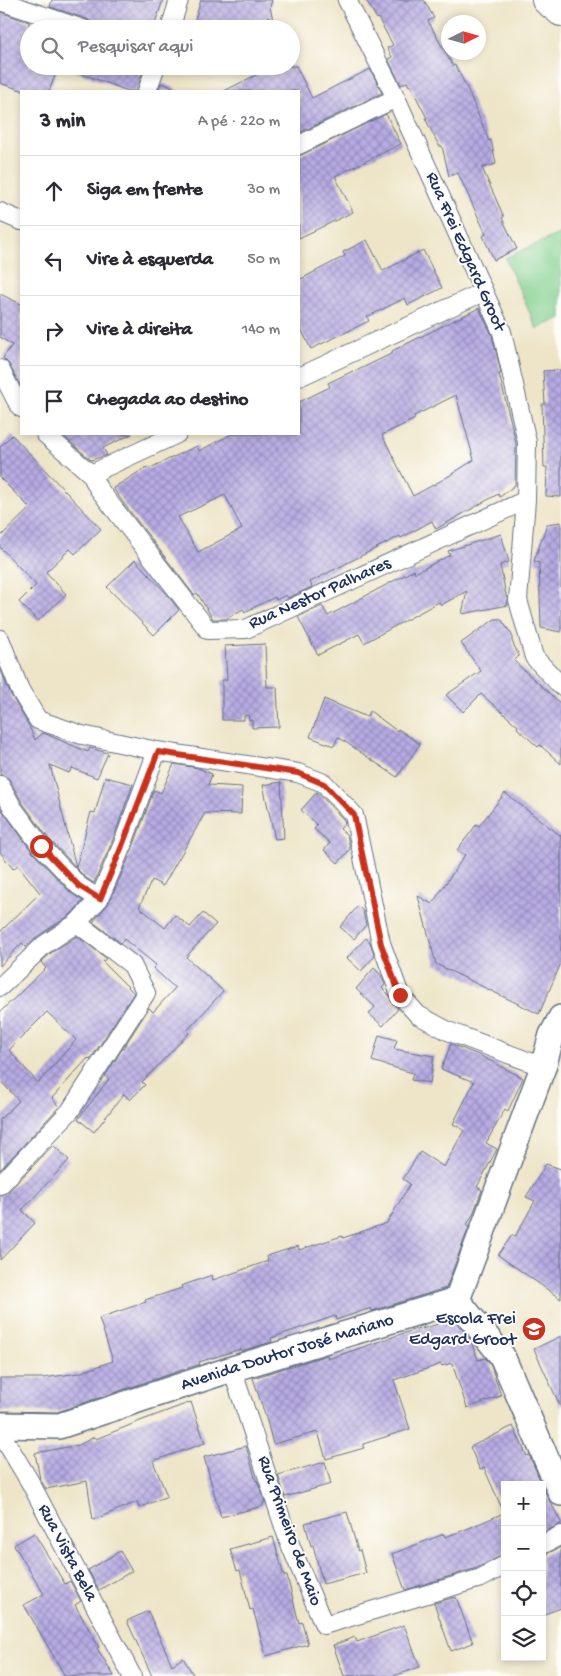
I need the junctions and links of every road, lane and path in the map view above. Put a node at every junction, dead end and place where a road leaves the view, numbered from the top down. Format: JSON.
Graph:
{"nodes":[{"id":1,"x":179,"y":0,"type":"edge"},
{"id":2,"x":346,"y":0,"type":"edge"},
{"id":3,"x":546,"y":0,"type":"edge"},
{"id":4,"x":0,"y":1,"type":"edge"},
{"id":5,"x":561,"y":12,"type":"edge"},
{"id":6,"x":57,"y":20,"type":"edge"},
{"id":7,"x":173,"y":20,"type":"edge"},
{"id":8,"x":153,"y":75,"type":"edge"},
{"id":9,"x":147,"y":90,"type":"edge"},
{"id":10,"x":396,"y":98,"type":"junction"},
{"id":11,"x":300,"y":145,"type":"edge"},
{"id":12,"x":0,"y":212,"type":"edge"},
{"id":13,"x":20,"y":221,"type":"edge"},
{"id":14,"x":483,"y":292,"type":"junction"},
{"id":15,"x":0,"y":369,"type":"edge"},
{"id":16,"x":300,"y":377,"type":"edge"},
{"id":17,"x":20,"y":406,"type":"edge"},
{"id":18,"x":46,"y":435,"type":"edge"},
{"id":19,"x":175,"y":435,"type":"edge"},
{"id":20,"x":90,"y":474,"type":"junction"},
{"id":21,"x":526,"y":500,"type":"junction"},
{"id":22,"x":0,"y":639,"type":"edge"},
{"id":23,"x":561,"y":686,"type":"edge"},
{"id":24,"x":158,"y":752,"type":"junction"},
{"id":25,"x":0,"y":784,"type":"edge"},
{"id":26,"x":100,"y":899,"type":"junction"},
{"id":27,"x":77,"y":922,"type":"junction"},
{"id":28,"x":0,"y":987,"type":"edge"},
{"id":29,"x":553,"y":1046,"type":"edge"},
{"id":30,"x":0,"y":1185,"type":"edge"},
{"id":31,"x":457,"y":1300,"type":"junction"},
{"id":32,"x":232,"y":1370,"type":"junction"},
{"id":33,"x":0,"y":1425,"type":"edge"},
{"id":34,"x":0,"y":1432,"type":"edge"},
{"id":35,"x":561,"y":1493,"type":"edge"},
{"id":36,"x":561,"y":1535,"type":"edge"},
{"id":37,"x":546,"y":1543,"type":"edge"},
{"id":38,"x":501,"y":1567,"type":"edge"},
{"id":39,"x":132,"y":1676,"type":"edge"}],
"edges":[{"from":1,"to":7,"type":"street"},
{"from":2,"to":10,"type":"street","name":"Rua Frei Edgard Groot"},
{"from":3,"to":5,"type":"highway"},
{"from":4,"to":6,"type":"street"},
{"from":8,"to":9,"type":"street"},
{"from":10,"to":11,"type":"street"},
{"from":10,"to":14,"type":"street","name":"Rua Frei Edgard Groot"},
{"from":12,"to":13,"type":"street"},
{"from":14,"to":16,"type":"street"},
{"from":14,"to":21,"type":"street","name":"Rua Frei Edgard Groot"},
{"from":15,"to":17,"type":"street"},
{"from":18,"to":20,"type":"street","name":"Rua Nestor Palhares"},
{"from":19,"to":20,"type":"street"},
{"from":20,"to":21,"type":"street","name":"Rua Nestor Palhares"},
{"from":21,"to":23,"type":"street","name":"Rua Frei Edgard Groot"},
{"from":22,"to":24,"type":"street"},
{"from":24,"to":26,"type":"street"},
{"from":24,"to":29,"type":"street"},
{"from":25,"to":26,"type":"street"},
{"from":26,"to":27,"type":"street"},
{"from":27,"to":28,"type":"street"},
{"from":27,"to":30,"type":"street"},
{"from":29,"to":31,"type":"street"},
{"from":31,"to":32,"type":"street","name":"Avenida Doutor José Mariano"},
{"from":31,"to":35,"type":"street"},
{"from":32,"to":33,"type":"street","name":"Avenida Doutor José Mariano"},
{"from":32,"to":38,"type":"street","name":"Rua Primeiro de Maio"},
{"from":34,"to":39,"type":"street","name":"Rua Vista Bela"},
{"from":36,"to":37,"type":"street"}]}
